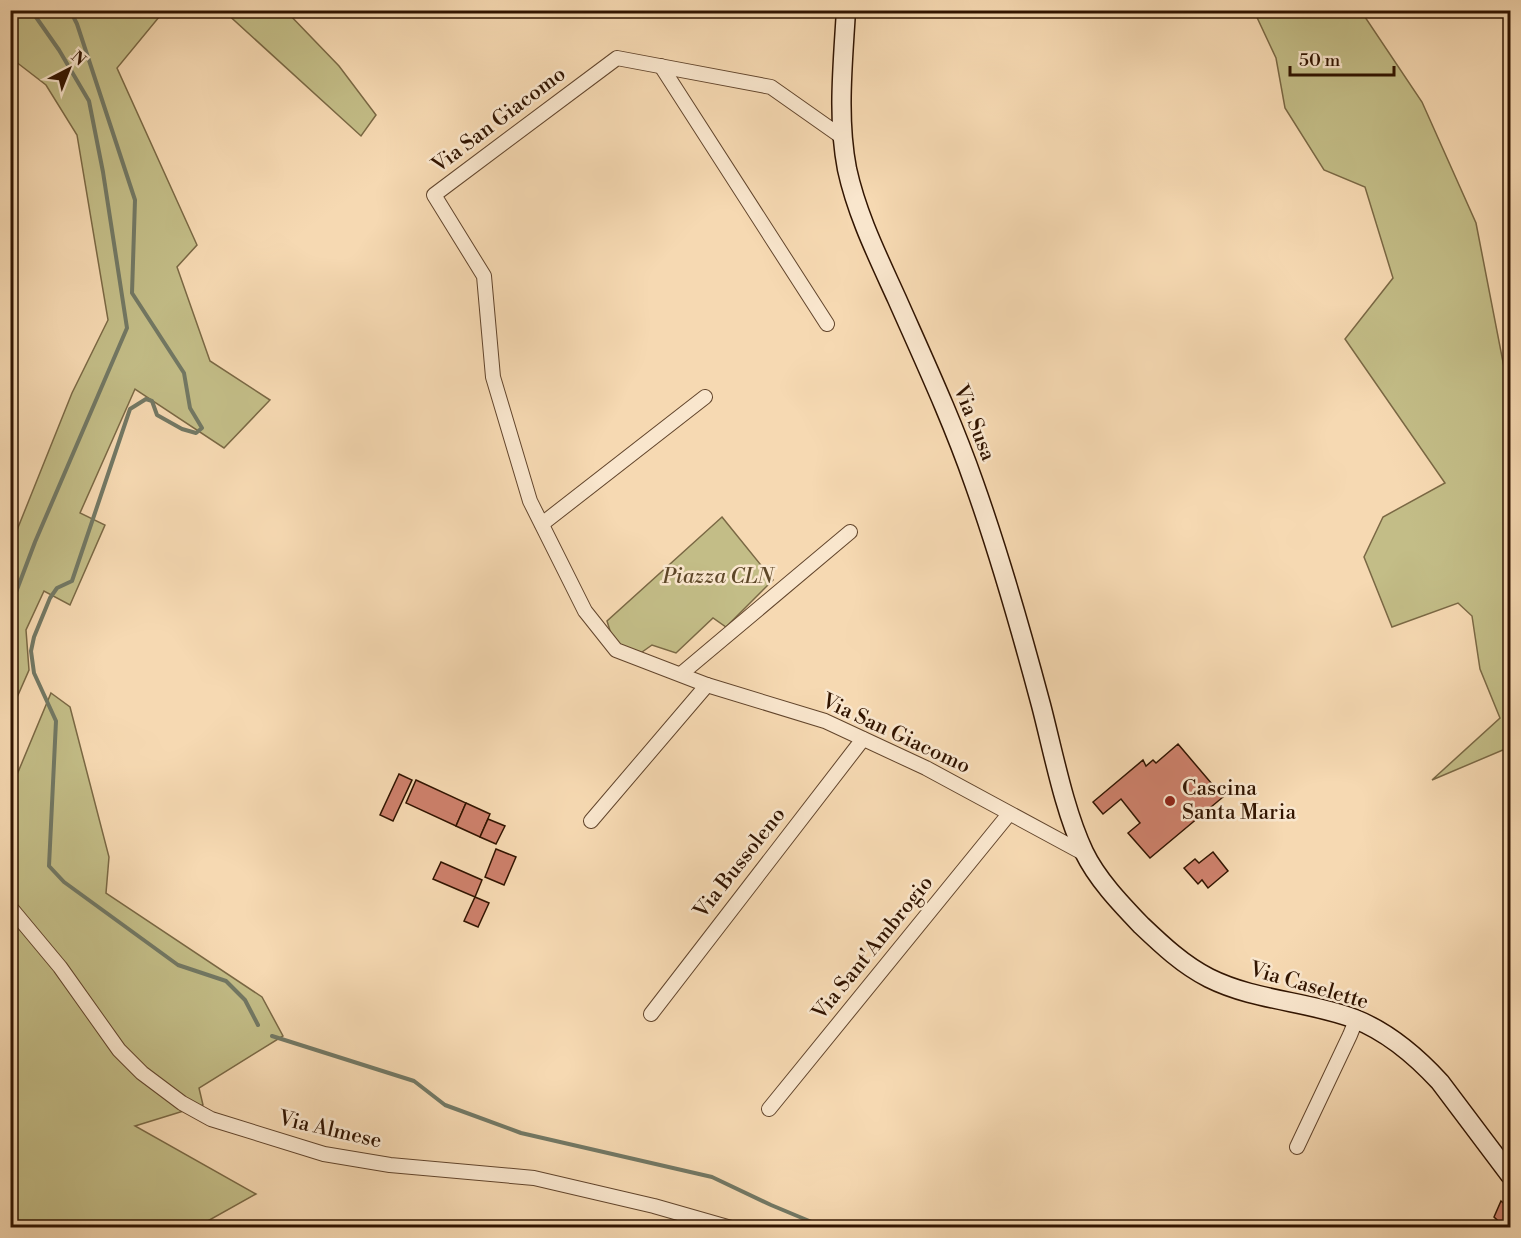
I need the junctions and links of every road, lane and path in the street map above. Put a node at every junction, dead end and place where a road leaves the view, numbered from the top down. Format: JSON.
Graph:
{"nodes":[{"id":1,"x":846,"y":10,"type":"edge"},
{"id":2,"x":661,"y":66,"type":"junction"},
{"id":3,"x":842,"y":137,"type":"junction"},
{"id":4,"x":827,"y":324,"type":"dead end"},
{"id":5,"x":705,"y":397,"type":"dead end"},
{"id":6,"x":542,"y":524,"type":"junction"},
{"id":7,"x":850,"y":532,"type":"dead end"},
{"id":8,"x":681,"y":674,"type":"junction"},
{"id":9,"x":707,"y":685,"type":"junction"},
{"id":10,"x":863,"y":739,"type":"junction"},
{"id":11,"x":1010,"y":814,"type":"junction"},
{"id":12,"x":591,"y":821,"type":"dead end"},
{"id":13,"x":1085,"y":854,"type":"junction"},
{"id":14,"x":10,"y":907,"type":"edge"},
{"id":15,"x":651,"y":1014,"type":"dead end"},
{"id":16,"x":1356,"y":1020,"type":"junction"},
{"id":17,"x":769,"y":1109,"type":"dead end"},
{"id":18,"x":1298,"y":1147,"type":"dead end"},
{"id":19,"x":1510,"y":1175,"type":"edge"},
{"id":20,"x":731,"y":1227,"type":"edge"}],
"edges":[{"from":1,"to":3,"type":"main road","name":"Via Susa"},
{"from":2,"to":3,"type":"street","name":"Via San Giacomo"},
{"from":2,"to":4,"type":"street"},
{"from":2,"to":6,"type":"street","name":"Via San Giacomo"},
{"from":3,"to":13,"type":"main road","name":"Via Susa"},
{"from":5,"to":6,"type":"street"},
{"from":6,"to":8,"type":"street","name":"Via San Giacomo"},
{"from":7,"to":8,"type":"street"},
{"from":8,"to":9,"type":"street","name":"Via San Giacomo"},
{"from":9,"to":10,"type":"street","name":"Via San Giacomo"},
{"from":9,"to":12,"type":"street"},
{"from":10,"to":11,"type":"street","name":"Via San Giacomo"},
{"from":10,"to":15,"type":"street","name":"Via Bussoleno"},
{"from":11,"to":13,"type":"street","name":"Via San Giacomo"},
{"from":11,"to":17,"type":"street","name":"Via Sant'Ambrogio"},
{"from":13,"to":16,"type":"main road","name":"Via Caselette"},
{"from":14,"to":20,"type":"street","name":"Via Almese"},
{"from":16,"to":18,"type":"street"},
{"from":16,"to":19,"type":"main road","name":"Via Caselette"}]}
